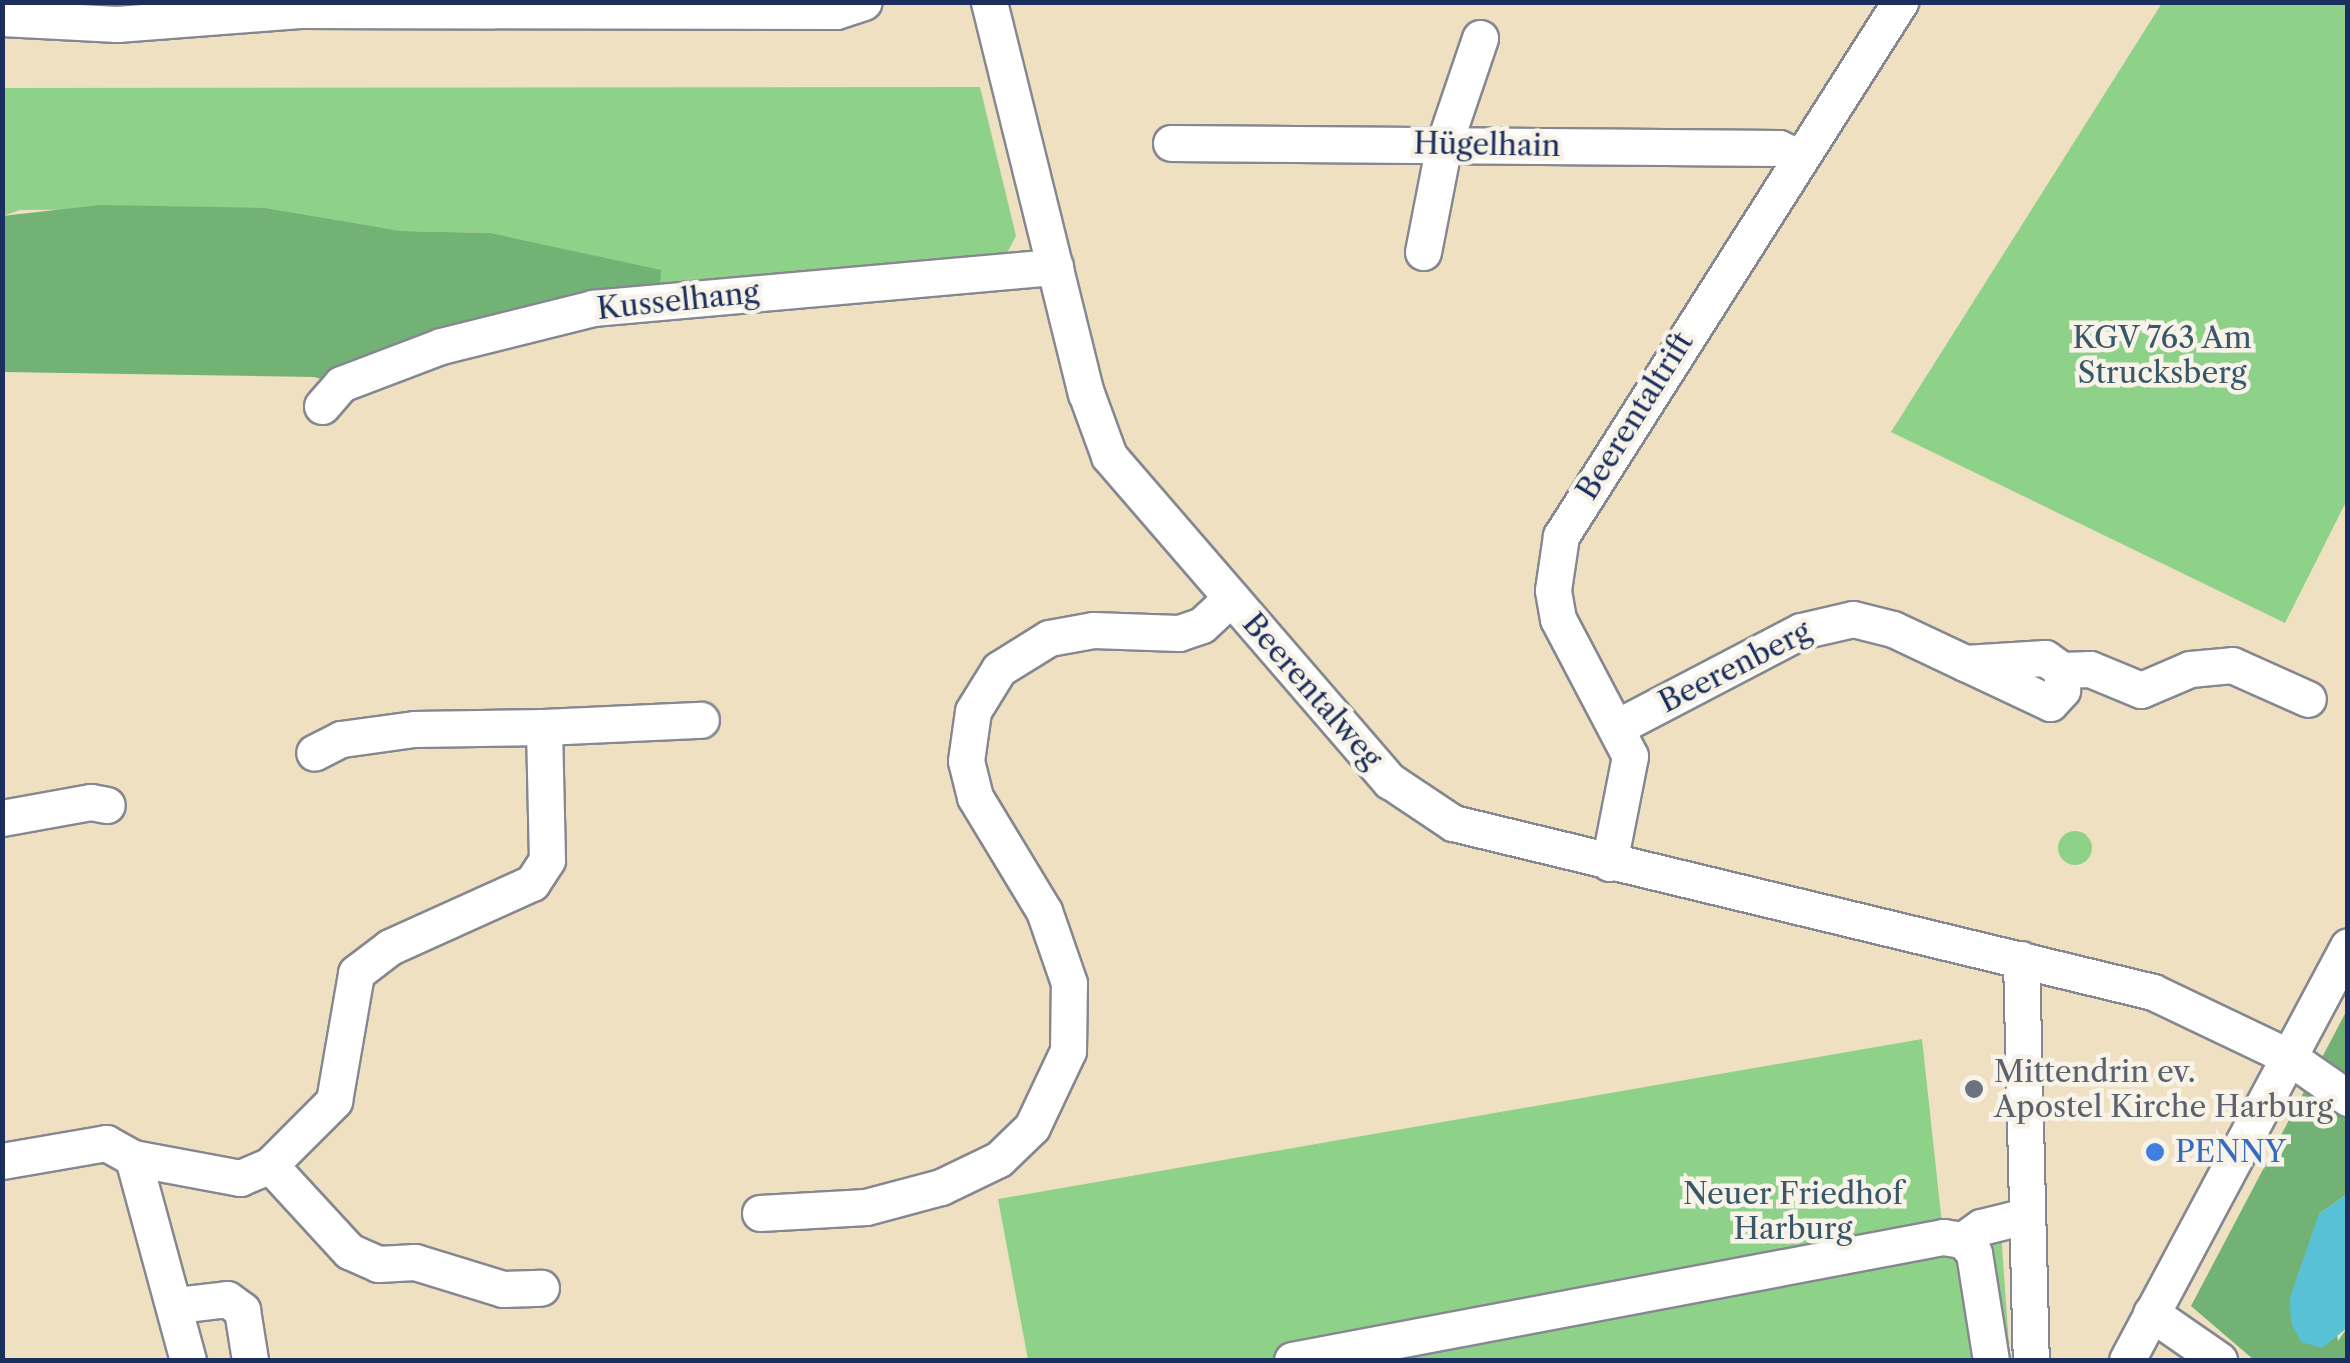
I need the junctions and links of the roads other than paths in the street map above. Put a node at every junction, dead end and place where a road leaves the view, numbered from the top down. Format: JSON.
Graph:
{"nodes":[{"id":1,"x":864,"y":2,"type":"edge"},
{"id":2,"x":989,"y":2,"type":"edge"},
{"id":3,"x":1900,"y":2,"type":"edge"},
{"id":4,"x":299,"y":6,"type":"edge"},
{"id":5,"x":602,"y":6,"type":"edge"},
{"id":6,"x":2,"y":18,"type":"edge"},
{"id":7,"x":1480,"y":38,"type":"dead end"},
{"id":8,"x":1171,"y":143,"type":"dead end"},
{"id":9,"x":1444,"y":144,"type":"junction"},
{"id":10,"x":1800,"y":158,"type":"junction"},
{"id":11,"x":1423,"y":252,"type":"dead end"},
{"id":12,"x":1054,"y":267,"type":"junction"},
{"id":13,"x":322,"y":406,"type":"dead end"},
{"id":14,"x":1231,"y":598,"type":"junction"},
{"id":15,"x":2308,"y":699,"type":"dead end"},
{"id":16,"x":700,"y":720,"type":"dead end"},
{"id":17,"x":1619,"y":726,"type":"junction"},
{"id":18,"x":544,"y":727,"type":"junction"},
{"id":19,"x":314,"y":752,"type":"dead end"},
{"id":20,"x":107,"y":805,"type":"dead end"},
{"id":21,"x":2,"y":818,"type":"edge"},
{"id":22,"x":1610,"y":864,"type":"junction"},
{"id":23,"x":2348,"y":946,"type":"edge"},
{"id":24,"x":2021,"y":959,"type":"junction"},
{"id":25,"x":2290,"y":1057,"type":"junction"},
{"id":26,"x":2348,"y":1098,"type":"edge"},
{"id":27,"x":133,"y":1158,"type":"junction"},
{"id":28,"x":2,"y":1161,"type":"edge"},
{"id":29,"x":270,"y":1166,"type":"junction"},
{"id":30,"x":760,"y":1213,"type":"dead end"},
{"id":31,"x":2026,"y":1216,"type":"junction"},
{"id":32,"x":1963,"y":1240,"type":"junction"},
{"id":33,"x":541,"y":1288,"type":"dead end"},
{"id":34,"x":177,"y":1305,"type":"junction"},
{"id":35,"x":2151,"y":1313,"type":"junction"},
{"id":36,"x":1414,"y":1349,"type":"edge"},
{"id":37,"x":188,"y":1360,"type":"edge"},
{"id":38,"x":250,"y":1360,"type":"edge"},
{"id":39,"x":1292,"y":1360,"type":"edge"},
{"id":40,"x":1992,"y":1360,"type":"edge"},
{"id":41,"x":2031,"y":1360,"type":"edge"},
{"id":42,"x":2127,"y":1360,"type":"edge"},
{"id":43,"x":2220,"y":1360,"type":"edge"}],
"edges":[{"from":1,"to":5,"type":"street"},
{"from":2,"to":12,"type":"street","name":"Beerentalweg"},
{"from":3,"to":10,"type":"street","name":"Beerentaltrift"},
{"from":4,"to":5,"type":"street"},
{"from":4,"to":6,"type":"street"},
{"from":7,"to":9,"type":"street"},
{"from":8,"to":9,"type":"street","name":"Hügelhain"},
{"from":9,"to":10,"type":"street","name":"Hügelhain"},
{"from":9,"to":11,"type":"street"},
{"from":10,"to":17,"type":"street","name":"Beerentaltrift"},
{"from":12,"to":13,"type":"street","name":"Kusselhang"},
{"from":12,"to":14,"type":"street","name":"Beerentalweg"},
{"from":14,"to":22,"type":"street","name":"Beerentalweg"},
{"from":14,"to":30,"type":"street"},
{"from":15,"to":17,"type":"street","name":"Beerenberg"},
{"from":16,"to":18,"type":"street"},
{"from":17,"to":22,"type":"street","name":"Beerentaltrift"},
{"from":18,"to":19,"type":"street"},
{"from":18,"to":29,"type":"street"},
{"from":20,"to":21,"type":"street"},
{"from":22,"to":24,"type":"street","name":"Beerentalweg"},
{"from":23,"to":25,"type":"street"},
{"from":24,"to":25,"type":"street","name":"Beerentalweg"},
{"from":24,"to":31,"type":"street"},
{"from":25,"to":26,"type":"street","name":"Beerentalweg"},
{"from":25,"to":35,"type":"street"},
{"from":27,"to":28,"type":"street"},
{"from":27,"to":29,"type":"street"},
{"from":27,"to":34,"type":"street"},
{"from":29,"to":33,"type":"street"},
{"from":31,"to":32,"type":"street"},
{"from":31,"to":41,"type":"street"},
{"from":32,"to":36,"type":"street"},
{"from":32,"to":40,"type":"street"},
{"from":34,"to":37,"type":"street"},
{"from":34,"to":38,"type":"street"},
{"from":35,"to":42,"type":"street"},
{"from":35,"to":43,"type":"street"},
{"from":36,"to":39,"type":"street"}]}
